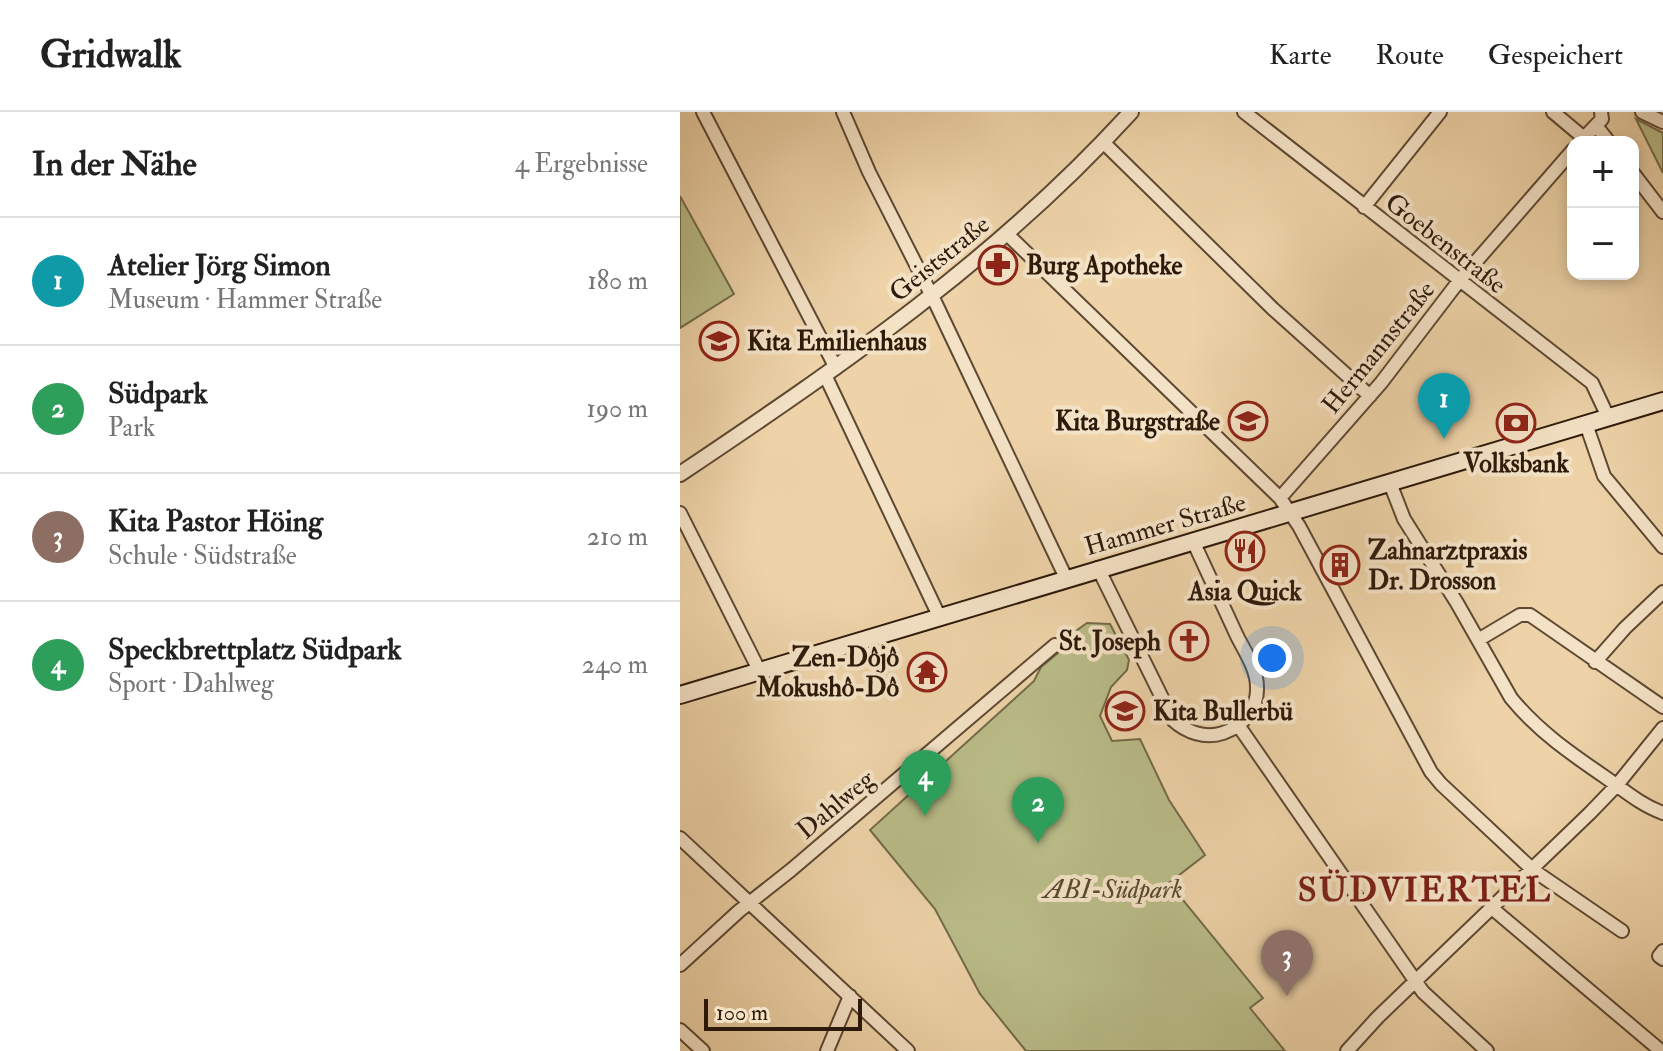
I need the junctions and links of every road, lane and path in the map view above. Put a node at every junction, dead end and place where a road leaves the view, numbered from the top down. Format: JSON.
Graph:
{"nodes":[{"id":1,"x":703,"y":112,"type":"edge"},
{"id":2,"x":843,"y":112,"type":"edge"},
{"id":3,"x":1131,"y":112,"type":"edge"},
{"id":4,"x":1244,"y":112,"type":"edge"},
{"id":5,"x":1440,"y":112,"type":"edge"},
{"id":6,"x":1553,"y":112,"type":"edge"},
{"id":7,"x":1601,"y":112,"type":"edge"},
{"id":8,"x":1642,"y":112,"type":"edge"},
{"id":9,"x":1663,"y":122,"type":"edge"},
{"id":10,"x":1597,"y":127,"type":"junction"},
{"id":11,"x":1578,"y":136,"type":"edge"},
{"id":12,"x":1587,"y":136,"type":"edge"},
{"id":13,"x":1604,"y":136,"type":"edge"},
{"id":14,"x":1103,"y":142,"type":"junction"},
{"id":15,"x":1567,"y":157,"type":"edge"},
{"id":16,"x":1639,"y":181,"type":"edge"},
{"id":17,"x":1364,"y":207,"type":"junction"},
{"id":18,"x":1663,"y":212,"type":"edge"},
{"id":19,"x":1007,"y":234,"type":"junction"},
{"id":20,"x":1459,"y":281,"type":"junction"},
{"id":21,"x":932,"y":297,"type":"junction"},
{"id":22,"x":830,"y":372,"type":"junction"},
{"id":23,"x":1370,"y":396,"type":"junction"},
{"id":24,"x":1663,"y":401,"type":"edge"},
{"id":25,"x":1608,"y":417,"type":"junction"},
{"id":26,"x":1586,"y":424,"type":"junction"},
{"id":27,"x":680,"y":474,"type":"edge"},
{"id":28,"x":1390,"y":483,"type":"junction"},
{"id":29,"x":1284,"y":505,"type":"junction"},
{"id":30,"x":680,"y":513,"type":"edge"},
{"id":31,"x":1193,"y":541,"type":"junction"},
{"id":32,"x":1663,"y":547,"type":"edge"},
{"id":33,"x":1098,"y":568,"type":"junction"},
{"id":34,"x":1066,"y":578,"type":"junction"},
{"id":35,"x":1663,"y":592,"type":"edge"},
{"id":36,"x":940,"y":618,"type":"junction"},
{"id":37,"x":1478,"y":640,"type":"junction"},
{"id":38,"x":1055,"y":645,"type":"dead end"},
{"id":39,"x":1595,"y":662,"type":"junction"},
{"id":40,"x":759,"y":670,"type":"junction"},
{"id":41,"x":680,"y":695,"type":"edge"},
{"id":42,"x":1663,"y":707,"type":"edge"},
{"id":43,"x":1238,"y":725,"type":"junction"},
{"id":44,"x":1663,"y":728,"type":"edge"},
{"id":45,"x":1617,"y":785,"type":"junction"},
{"id":46,"x":1663,"y":813,"type":"edge"},
{"id":47,"x":680,"y":838,"type":"edge"},
{"id":48,"x":1533,"y":870,"type":"junction"},
{"id":49,"x":751,"y":903,"type":"junction"},
{"id":50,"x":1493,"y":909,"type":"junction"},
{"id":51,"x":1622,"y":931,"type":"dead end"},
{"id":52,"x":680,"y":965,"type":"edge"},
{"id":53,"x":1415,"y":981,"type":"junction"},
{"id":54,"x":850,"y":996,"type":"junction"},
{"id":55,"x":680,"y":1030,"type":"edge"},
{"id":56,"x":703,"y":1051,"type":"edge"},
{"id":57,"x":827,"y":1051,"type":"edge"},
{"id":58,"x":908,"y":1051,"type":"edge"},
{"id":59,"x":1347,"y":1051,"type":"edge"},
{"id":60,"x":1487,"y":1051,"type":"edge"},
{"id":61,"x":1661,"y":1051,"type":"edge"}],
"edges":[{"from":1,"to":22,"type":"street"},
{"from":2,"to":21,"type":"street"},
{"from":3,"to":14,"type":"street","name":"Geiststraße"},
{"from":4,"to":17,"type":"street","name":"Goebenstraße"},
{"from":5,"to":17,"type":"street"},
{"from":6,"to":11,"type":"street"},
{"from":7,"to":10,"type":"street"},
{"from":8,"to":9,"type":"street"},
{"from":10,"to":12,"type":"street"},
{"from":10,"to":13,"type":"street"},
{"from":14,"to":19,"type":"street","name":"Geiststraße"},
{"from":14,"to":23,"type":"street"},
{"from":15,"to":20,"type":"street","name":"Hermannstraße"},
{"from":16,"to":18,"type":"street"},
{"from":17,"to":20,"type":"street","name":"Goebenstraße"},
{"from":19,"to":21,"type":"street","name":"Geiststraße"},
{"from":19,"to":29,"type":"street"},
{"from":20,"to":23,"type":"street","name":"Hermannstraße"},
{"from":20,"to":25,"type":"street","name":"Goebenstraße"},
{"from":21,"to":22,"type":"street","name":"Geiststraße"},
{"from":21,"to":34,"type":"street"},
{"from":22,"to":27,"type":"street","name":"Geiststraße"},
{"from":22,"to":36,"type":"street"},
{"from":23,"to":29,"type":"street","name":"Hermannstraße"},
{"from":24,"to":25,"type":"main road","name":"Hammer Straße"},
{"from":25,"to":26,"type":"main road","name":"Hammer Straße"},
{"from":26,"to":28,"type":"main road","name":"Hammer Straße"},
{"from":26,"to":32,"type":"street"},
{"from":28,"to":29,"type":"main road","name":"Hammer Straße"},
{"from":28,"to":37,"type":"street"},
{"from":29,"to":31,"type":"main road","name":"Hammer Straße"},
{"from":29,"to":48,"type":"street"},
{"from":30,"to":40,"type":"street"},
{"from":31,"to":33,"type":"main road","name":"Hammer Straße"},
{"from":31,"to":43,"type":"street"},
{"from":33,"to":34,"type":"main road","name":"Hammer Straße"},
{"from":33,"to":43,"type":"street"},
{"from":34,"to":36,"type":"main road","name":"Hammer Straße"},
{"from":35,"to":39,"type":"street"},
{"from":36,"to":40,"type":"main road","name":"Hammer Straße"},
{"from":37,"to":39,"type":"street"},
{"from":37,"to":45,"type":"street"},
{"from":38,"to":49,"type":"street","name":"Dahlweg"},
{"from":39,"to":42,"type":"street"},
{"from":40,"to":41,"type":"main road","name":"Hammer Straße"},
{"from":43,"to":53,"type":"street"},
{"from":44,"to":45,"type":"street"},
{"from":45,"to":46,"type":"street"},
{"from":45,"to":48,"type":"street"},
{"from":47,"to":49,"type":"street"},
{"from":48,"to":50,"type":"street"},
{"from":48,"to":51,"type":"street"},
{"from":49,"to":52,"type":"street","name":"Dahlweg"},
{"from":49,"to":54,"type":"street"},
{"from":50,"to":53,"type":"street"},
{"from":50,"to":61,"type":"street"},
{"from":53,"to":59,"type":"street"},
{"from":53,"to":60,"type":"street"},
{"from":54,"to":57,"type":"street"},
{"from":54,"to":58,"type":"street"},
{"from":55,"to":56,"type":"street"}]}
